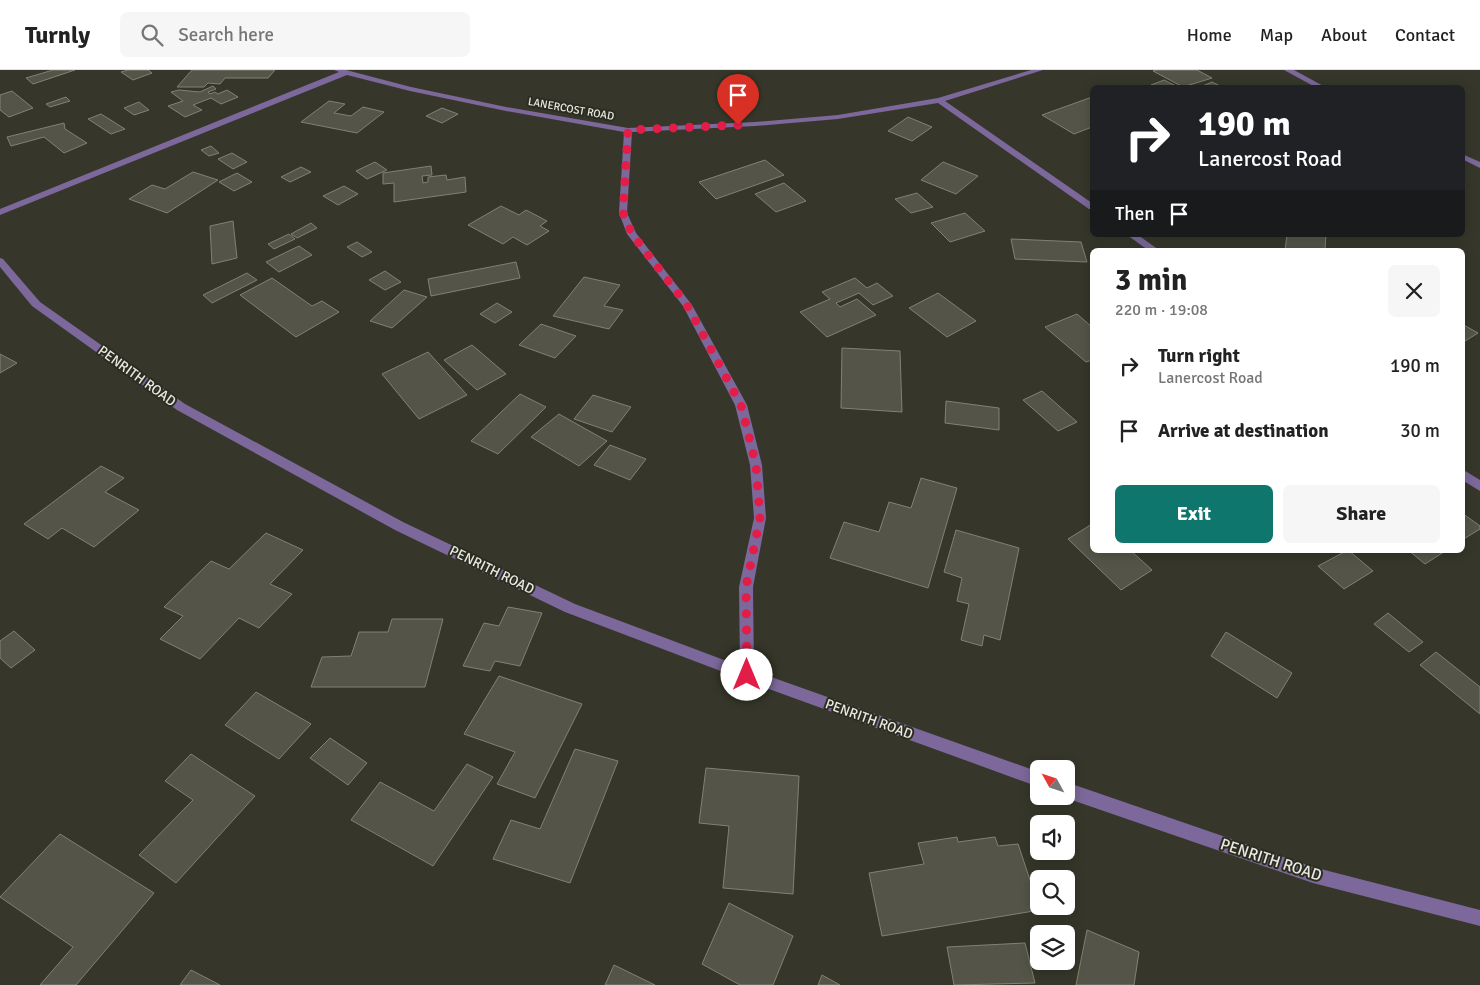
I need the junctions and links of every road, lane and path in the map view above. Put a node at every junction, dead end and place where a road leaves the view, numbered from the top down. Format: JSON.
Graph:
{"nodes":[{"id":1,"x":1039,"y":70,"type":"edge"},
{"id":2,"x":1288,"y":70,"type":"edge"},
{"id":3,"x":341,"y":71,"type":"edge"},
{"id":4,"x":1318,"y":85,"type":"edge"},
{"id":5,"x":940,"y":100,"type":"junction"},
{"id":6,"x":628,"y":130,"type":"junction"},
{"id":7,"x":1465,"y":158,"type":"edge"},
{"id":8,"x":1480,"y":165,"type":"edge"},
{"id":9,"x":1090,"y":206,"type":"edge"},
{"id":10,"x":0,"y":212,"type":"edge"},
{"id":11,"x":1135,"y":237,"type":"edge"},
{"id":12,"x":1151,"y":248,"type":"edge"},
{"id":13,"x":0,"y":261,"type":"edge"},
{"id":14,"x":1465,"y":475,"type":"edge"},
{"id":15,"x":1480,"y":486,"type":"edge"},
{"id":16,"x":747,"y":675,"type":"junction"},
{"id":17,"x":1030,"y":777,"type":"edge"},
{"id":18,"x":1075,"y":793,"type":"edge"},
{"id":19,"x":1480,"y":918,"type":"edge"}],
"edges":[{"from":1,"to":5,"type":"street","name":"LANERCOST ROAD"},
{"from":2,"to":4,"type":"street"},
{"from":3,"to":6,"type":"street","name":"LANERCOST ROAD"},
{"from":3,"to":10,"type":"street"},
{"from":5,"to":6,"type":"street","name":"LANERCOST ROAD"},
{"from":5,"to":9,"type":"street"},
{"from":6,"to":16,"type":"street"},
{"from":7,"to":8,"type":"street"},
{"from":11,"to":12,"type":"street"},
{"from":13,"to":16,"type":"street","name":"PENRITH ROAD"},
{"from":14,"to":15,"type":"street"},
{"from":16,"to":17,"type":"street","name":"PENRITH ROAD"},
{"from":18,"to":19,"type":"street","name":"PENRITH ROAD"}]}
